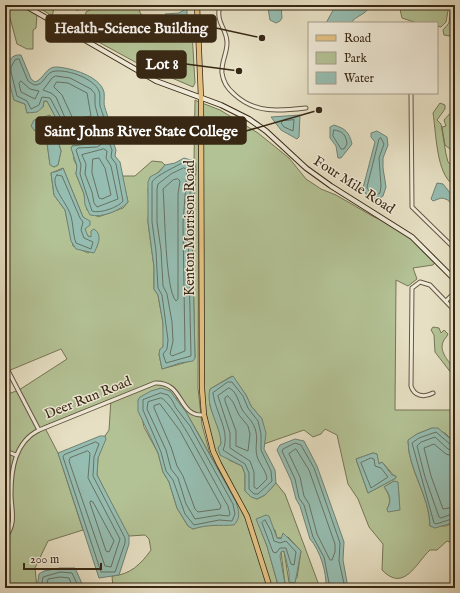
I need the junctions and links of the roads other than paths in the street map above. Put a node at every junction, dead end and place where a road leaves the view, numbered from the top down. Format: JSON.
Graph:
{"nodes":[{"id":1,"x":24,"y":5,"type":"edge"},
{"id":2,"x":69,"y":5,"type":"edge"},
{"id":3,"x":89,"y":5,"type":"edge"},
{"id":4,"x":197,"y":5,"type":"edge"},
{"id":5,"x":220,"y":5,"type":"edge"},
{"id":6,"x":411,"y":94,"type":"edge"},
{"id":7,"x":201,"y":98,"type":"junction"},
{"id":8,"x":306,"y":108,"type":"dead end"},
{"id":9,"x":455,"y":249,"type":"edge"},
{"id":10,"x":455,"y":280,"type":"edge"},
{"id":11,"x":455,"y":292,"type":"edge"},
{"id":12,"x":446,"y":301,"type":"junction"},
{"id":13,"x":455,"y":311,"type":"edge"},
{"id":14,"x":5,"y":365,"type":"edge"},
{"id":15,"x":433,"y":393,"type":"dead end"},
{"id":16,"x":204,"y":415,"type":"junction"},
{"id":17,"x":39,"y":430,"type":"junction"},
{"id":18,"x":5,"y":451,"type":"edge"},
{"id":19,"x":16,"y":455,"type":"junction"},
{"id":20,"x":5,"y":538,"type":"edge"},
{"id":21,"x":270,"y":588,"type":"edge"}],
"edges":[{"from":1,"to":7,"type":"main road","name":"Four Mile Road"},
{"from":2,"to":3,"type":"street"},
{"from":4,"to":7,"type":"main road","name":"Kenton Morrison Road"},
{"from":5,"to":8,"type":"street"},
{"from":6,"to":9,"type":"street"},
{"from":7,"to":10,"type":"main road","name":"Four Mile Road"},
{"from":7,"to":16,"type":"main road","name":"Kenton Morrison Road"},
{"from":11,"to":12,"type":"street"},
{"from":12,"to":13,"type":"street"},
{"from":12,"to":15,"type":"street"},
{"from":14,"to":17,"type":"street","name":"Deer Run Road"},
{"from":16,"to":17,"type":"street","name":"Deer Run Road"},
{"from":16,"to":21,"type":"main road","name":"Kenton Morrison Road"},
{"from":17,"to":19,"type":"street"},
{"from":18,"to":19,"type":"street"},
{"from":19,"to":20,"type":"street"}]}
